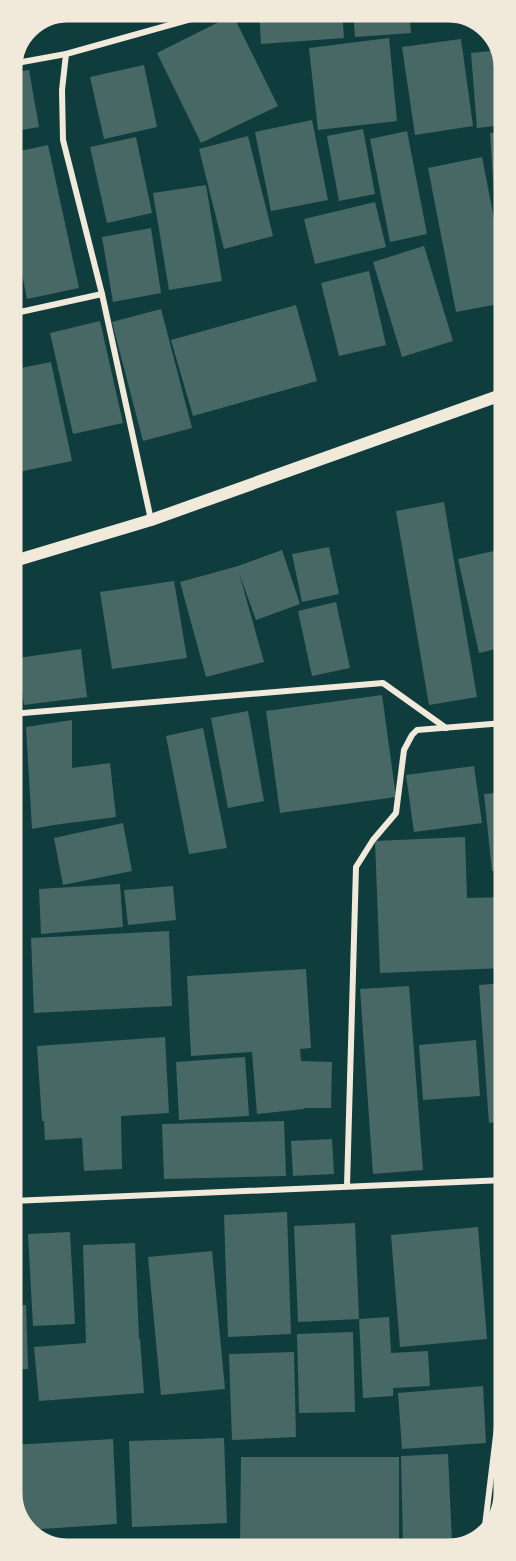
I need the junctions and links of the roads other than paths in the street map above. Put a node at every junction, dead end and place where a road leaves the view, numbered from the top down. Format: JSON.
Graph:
{"nodes":[{"id":1,"x":184,"y":21,"type":"edge"},
{"id":2,"x":66,"y":54,"type":"junction"},
{"id":3,"x":22,"y":62,"type":"edge"},
{"id":4,"x":102,"y":294,"type":"junction"},
{"id":5,"x":21,"y":312,"type":"edge"},
{"id":6,"x":495,"y":397,"type":"edge"},
{"id":7,"x":151,"y":520,"type":"junction"},
{"id":8,"x":21,"y":559,"type":"edge"},
{"id":9,"x":21,"y":713,"type":"edge"},
{"id":10,"x":495,"y":724,"type":"edge"},
{"id":11,"x":447,"y":729,"type":"junction"},
{"id":12,"x":495,"y":1180,"type":"edge"},
{"id":13,"x":347,"y":1186,"type":"junction"},
{"id":14,"x":21,"y":1201,"type":"edge"},
{"id":15,"x":495,"y":1444,"type":"edge"},
{"id":16,"x":486,"y":1520,"type":"edge"}],
"edges":[{"from":1,"to":2,"type":"street"},
{"from":2,"to":3,"type":"street"},
{"from":2,"to":4,"type":"street"},
{"from":4,"to":5,"type":"street"},
{"from":4,"to":7,"type":"street"},
{"from":6,"to":7,"type":"main road"},
{"from":7,"to":8,"type":"main road"},
{"from":9,"to":11,"type":"street"},
{"from":10,"to":11,"type":"street"},
{"from":11,"to":13,"type":"street"},
{"from":12,"to":13,"type":"street"},
{"from":13,"to":14,"type":"street"},
{"from":15,"to":16,"type":"street"}]}
